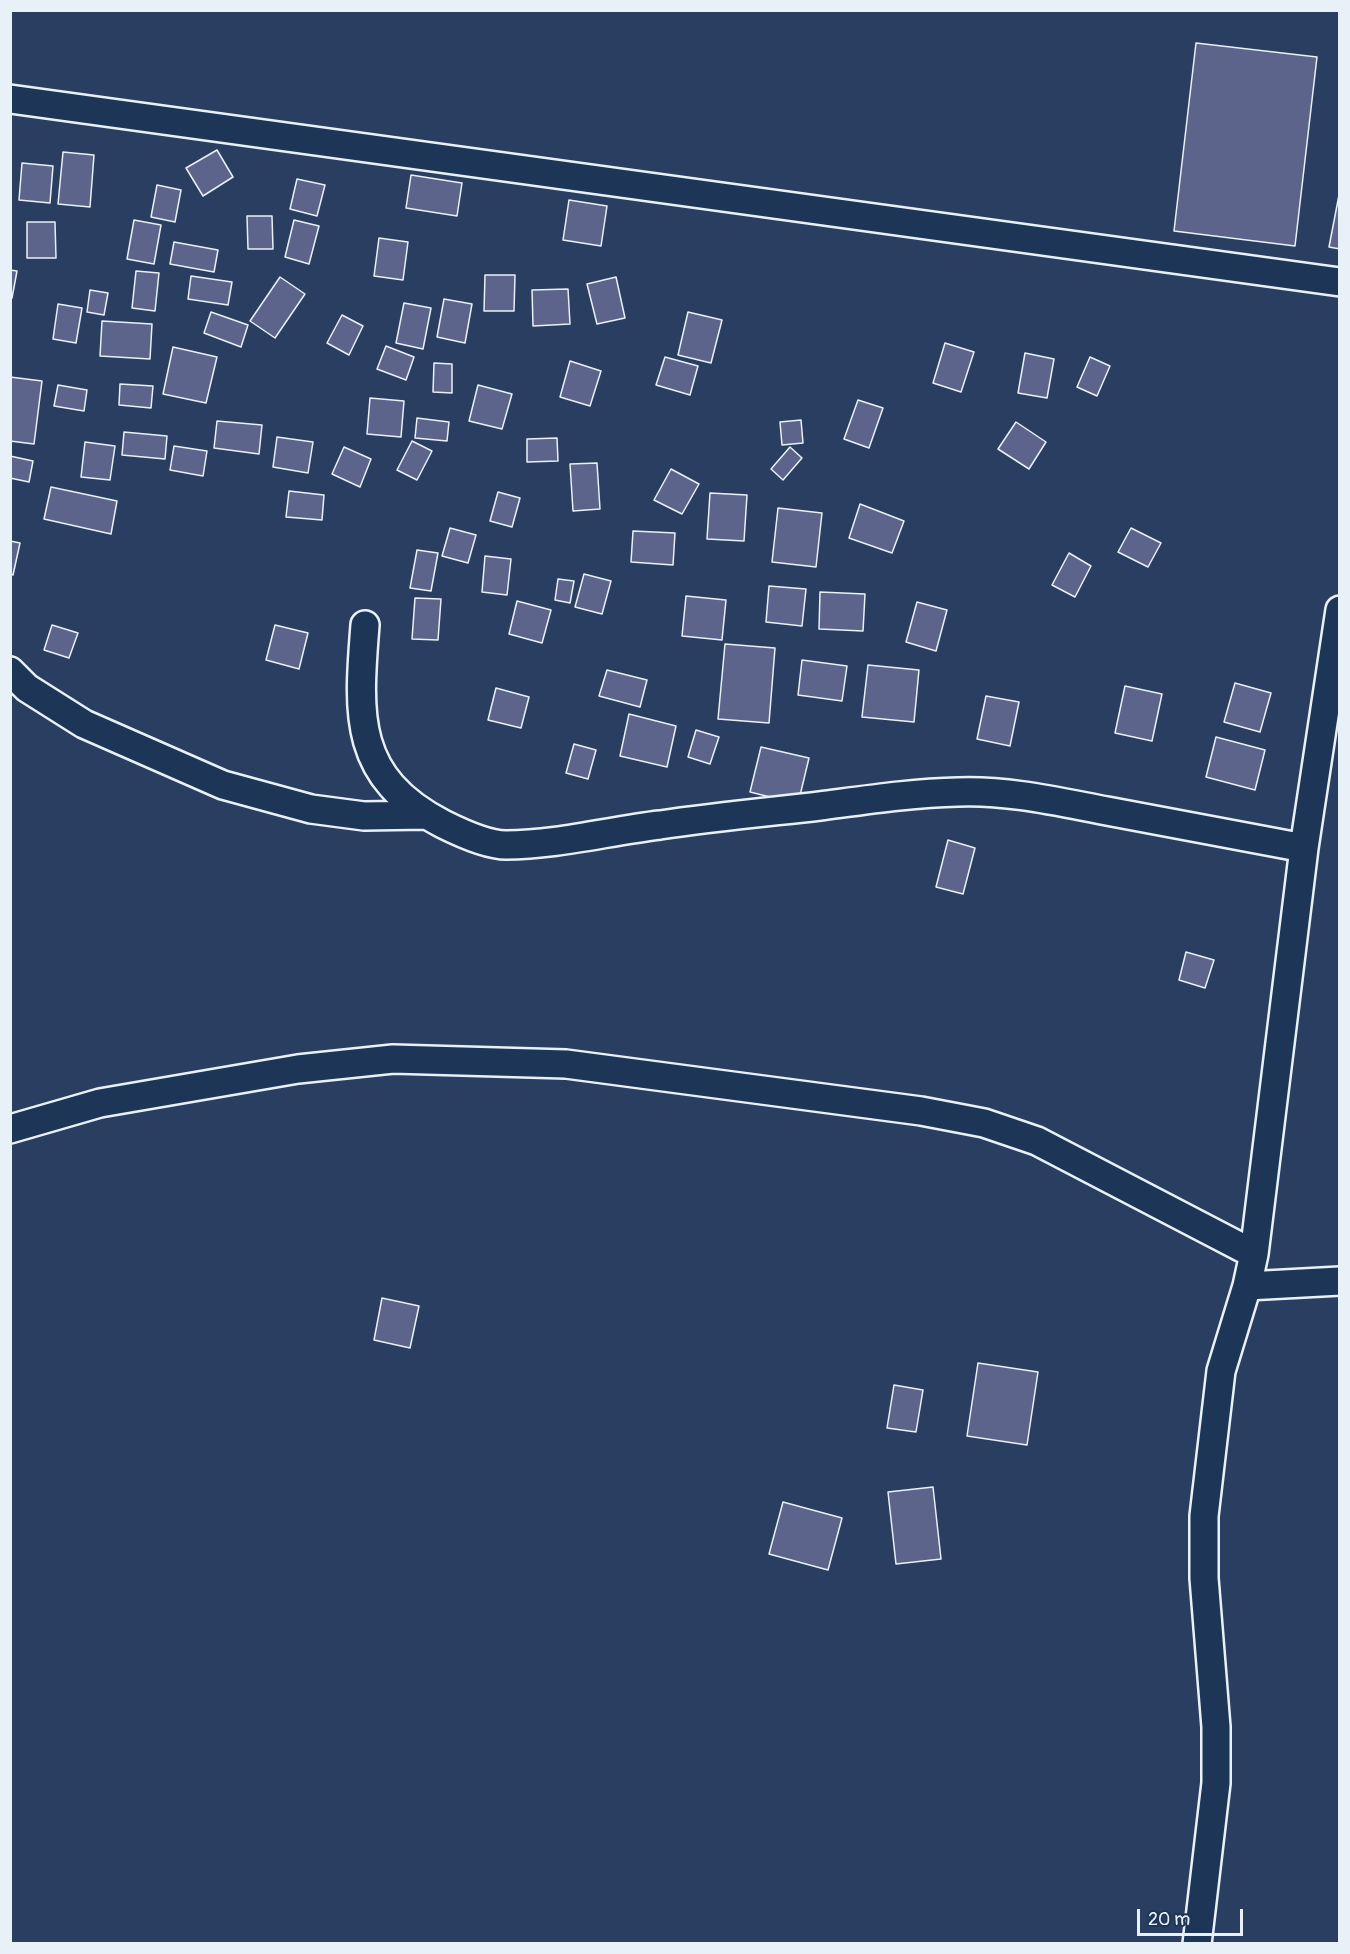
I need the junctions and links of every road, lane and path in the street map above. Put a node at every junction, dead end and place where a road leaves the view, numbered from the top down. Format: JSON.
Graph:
{"nodes":[{"id":1,"x":10,"y":99,"type":"edge"},
{"id":2,"x":1340,"y":282,"type":"edge"},
{"id":3,"x":1340,"y":610,"type":"edge"},
{"id":4,"x":364,"y":624,"type":"dead end"},
{"id":5,"x":10,"y":671,"type":"edge"},
{"id":6,"x":425,"y":815,"type":"junction"},
{"id":7,"x":1304,"y":848,"type":"junction"},
{"id":8,"x":10,"y":1129,"type":"edge"},
{"id":9,"x":1254,"y":1254,"type":"junction"},
{"id":10,"x":1340,"y":1281,"type":"edge"},
{"id":11,"x":1247,"y":1287,"type":"junction"},
{"id":12,"x":1197,"y":1944,"type":"edge"}],
"edges":[{"from":1,"to":2,"type":"street"},
{"from":3,"to":7,"type":"street"},
{"from":4,"to":6,"type":"street"},
{"from":5,"to":6,"type":"street"},
{"from":6,"to":7,"type":"street"},
{"from":7,"to":9,"type":"street"},
{"from":8,"to":9,"type":"street"},
{"from":9,"to":11,"type":"street"},
{"from":10,"to":11,"type":"street"},
{"from":11,"to":12,"type":"street"}]}
